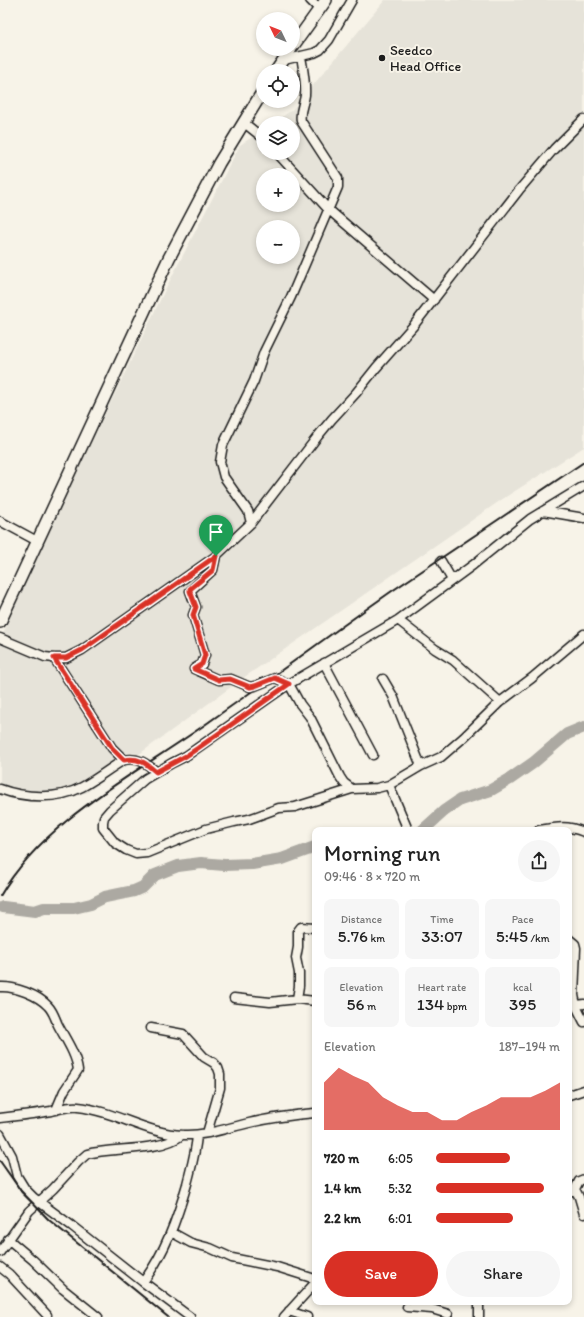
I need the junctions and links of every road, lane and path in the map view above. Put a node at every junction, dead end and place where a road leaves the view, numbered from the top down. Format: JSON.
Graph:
{"nodes":[{"id":1,"x":310,"y":0,"type":"edge"},
{"id":2,"x":352,"y":0,"type":"edge"},
{"id":3,"x":322,"y":4,"type":"edge"},
{"id":4,"x":300,"y":36,"type":"edge"},
{"id":5,"x":287,"y":56,"type":"edge"},
{"id":6,"x":301,"y":56,"type":"junction"},
{"id":7,"x":284,"y":60,"type":"junction"},
{"id":8,"x":281,"y":64,"type":"edge"},
{"id":9,"x":256,"y":102,"type":"edge"},
{"id":10,"x":584,"y":119,"type":"edge"},
{"id":11,"x":243,"y":122,"type":"junction"},
{"id":12,"x":256,"y":132,"type":"edge"},
{"id":13,"x":284,"y":160,"type":"edge"},
{"id":14,"x":328,"y":210,"type":"junction"},
{"id":15,"x":434,"y":300,"type":"junction"},
{"id":16,"x":584,"y":486,"type":"edge"},
{"id":17,"x":543,"y":511,"type":"junction"},
{"id":18,"x":584,"y":518,"type":"edge"},
{"id":19,"x":0,"y":521,"type":"edge"},
{"id":20,"x":251,"y":523,"type":"junction"},
{"id":21,"x":37,"y":541,"type":"junction"},
{"id":22,"x":216,"y":556,"type":"junction"},
{"id":23,"x":441,"y":561,"type":"dead end"},
{"id":24,"x":452,"y":580,"type":"junction"},
{"id":25,"x":398,"y":620,"type":"junction"},
{"id":26,"x":0,"y":622,"type":"edge"},
{"id":27,"x":584,"y":634,"type":"edge"},
{"id":28,"x":0,"y":638,"type":"edge"},
{"id":29,"x":54,"y":658,"type":"junction"},
{"id":30,"x":324,"y":663,"type":"junction"},
{"id":31,"x":383,"y":679,"type":"dead end"},
{"id":32,"x":289,"y":684,"type":"junction"},
{"id":33,"x":500,"y":702,"type":"junction"},
{"id":34,"x":373,"y":755,"type":"dead end"},
{"id":35,"x":124,"y":760,"type":"junction"},
{"id":36,"x":421,"y":766,"type":"junction"},
{"id":37,"x":156,"y":772,"type":"junction"},
{"id":38,"x":389,"y":785,"type":"junction"},
{"id":39,"x":0,"y":789,"type":"edge"},
{"id":40,"x":352,"y":789,"type":"junction"},
{"id":41,"x":407,"y":827,"type":"edge"},
{"id":42,"x":558,"y":827,"type":"edge"},
{"id":43,"x":569,"y":827,"type":"edge"},
{"id":44,"x":572,"y":828,"type":"edge"},
{"id":45,"x":584,"y":832,"type":"edge"},
{"id":46,"x":312,"y":928,"type":"edge"},
{"id":47,"x":572,"y":942,"type":"edge"},
{"id":48,"x":572,"y":977,"type":"edge"},
{"id":49,"x":0,"y":987,"type":"edge"},
{"id":50,"x":572,"y":988,"type":"edge"},
{"id":51,"x":234,"y":998,"type":"dead end"},
{"id":52,"x":297,"y":999,"type":"junction"},
{"id":53,"x":312,"y":1001,"type":"edge"},
{"id":54,"x":576,"y":1005,"type":"edge"},
{"id":55,"x":584,"y":1022,"type":"edge"},
{"id":56,"x":151,"y":1028,"type":"dead end"},
{"id":57,"x":584,"y":1090,"type":"edge"},
{"id":58,"x":572,"y":1094,"type":"edge"},
{"id":59,"x":56,"y":1110,"type":"junction"},
{"id":60,"x":312,"y":1113,"type":"edge"},
{"id":61,"x":0,"y":1118,"type":"edge"},
{"id":62,"x":207,"y":1133,"type":"junction"},
{"id":63,"x":0,"y":1134,"type":"edge"},
{"id":64,"x":182,"y":1135,"type":"junction"},
{"id":65,"x":197,"y":1135,"type":"junction"},
{"id":66,"x":584,"y":1179,"type":"edge"},
{"id":67,"x":572,"y":1191,"type":"edge"},
{"id":68,"x":39,"y":1202,"type":"junction"},
{"id":69,"x":584,"y":1214,"type":"edge"},
{"id":70,"x":171,"y":1232,"type":"junction"},
{"id":71,"x":8,"y":1240,"type":"junction"},
{"id":72,"x":1,"y":1248,"type":"edge"},
{"id":73,"x":0,"y":1266,"type":"edge"},
{"id":74,"x":312,"y":1278,"type":"edge"},
{"id":75,"x":143,"y":1282,"type":"junction"},
{"id":76,"x":312,"y":1286,"type":"edge"},
{"id":77,"x":432,"y":1305,"type":"edge"},
{"id":78,"x":479,"y":1305,"type":"edge"},
{"id":79,"x":407,"y":1307,"type":"dead end"},
{"id":80,"x":286,"y":1314,"type":"edge"},
{"id":81,"x":448,"y":1314,"type":"dead end"},
{"id":82,"x":47,"y":1315,"type":"dead end"},
{"id":83,"x":98,"y":1317,"type":"edge"},
{"id":84,"x":190,"y":1317,"type":"edge"},
{"id":85,"x":307,"y":1317,"type":"edge"},
{"id":86,"x":479,"y":1317,"type":"edge"}],
"edges":[{"from":1,"to":3,"type":"street"},
{"from":2,"to":6,"type":"street"},
{"from":3,"to":4,"type":"main road"},
{"from":5,"to":7,"type":"main road"},
{"from":6,"to":7,"type":"street"},
{"from":6,"to":14,"type":"street"},
{"from":7,"to":8,"type":"main road"},
{"from":9,"to":11,"type":"main road"},
{"from":10,"to":15,"type":"street"},
{"from":11,"to":12,"type":"street"},
{"from":11,"to":21,"type":"main road"},
{"from":13,"to":14,"type":"street"},
{"from":14,"to":15,"type":"street"},
{"from":14,"to":20,"type":"street"},
{"from":15,"to":20,"type":"street"},
{"from":16,"to":17,"type":"street"},
{"from":17,"to":18,"type":"street"},
{"from":17,"to":24,"type":"street"},
{"from":19,"to":21,"type":"street"},
{"from":20,"to":22,"type":"street"},
{"from":21,"to":26,"type":"main road"},
{"from":22,"to":29,"type":"street"},
{"from":22,"to":32,"type":"street"},
{"from":23,"to":24,"type":"street"},
{"from":24,"to":25,"type":"street"},
{"from":25,"to":30,"type":"street"},
{"from":25,"to":33,"type":"street"},
{"from":27,"to":33,"type":"street"},
{"from":28,"to":29,"type":"street"},
{"from":29,"to":35,"type":"street"},
{"from":30,"to":32,"type":"street"},
{"from":30,"to":34,"type":"street"},
{"from":31,"to":36,"type":"street"},
{"from":32,"to":37,"type":"street"},
{"from":32,"to":40,"type":"street"},
{"from":33,"to":36,"type":"street"},
{"from":35,"to":37,"type":"street"},
{"from":35,"to":39,"type":"street"},
{"from":36,"to":38,"type":"street"},
{"from":37,"to":40,"type":"street"},
{"from":38,"to":40,"type":"street"},
{"from":38,"to":41,"type":"street"},
{"from":42,"to":43,"type":"street"},
{"from":44,"to":45,"type":"street"},
{"from":46,"to":52,"type":"street"},
{"from":47,"to":48,"type":"street"},
{"from":49,"to":59,"type":"street"},
{"from":50,"to":54,"type":"street"},
{"from":51,"to":52,"type":"street"},
{"from":52,"to":53,"type":"street"},
{"from":54,"to":55,"type":"street"},
{"from":56,"to":62,"type":"street"},
{"from":57,"to":58,"type":"street"},
{"from":59,"to":61,"type":"street"},
{"from":59,"to":64,"type":"street"},
{"from":60,"to":62,"type":"street"},
{"from":62,"to":65,"type":"street"},
{"from":63,"to":68,"type":"street"},
{"from":64,"to":65,"type":"street"},
{"from":64,"to":68,"type":"street"},
{"from":65,"to":70,"type":"street"},
{"from":66,"to":67,"type":"street"},
{"from":67,"to":69,"type":"street"},
{"from":68,"to":71,"type":"street"},
{"from":68,"to":75,"type":"street"},
{"from":70,"to":74,"type":"street"},
{"from":70,"to":75,"type":"street"},
{"from":71,"to":72,"type":"street"},
{"from":71,"to":83,"type":"street"},
{"from":73,"to":82,"type":"street"},
{"from":75,"to":84,"type":"street"},
{"from":76,"to":80,"type":"street"},
{"from":77,"to":79,"type":"street"},
{"from":77,"to":81,"type":"street"},
{"from":78,"to":86,"type":"street"},
{"from":80,"to":85,"type":"street"}]}
